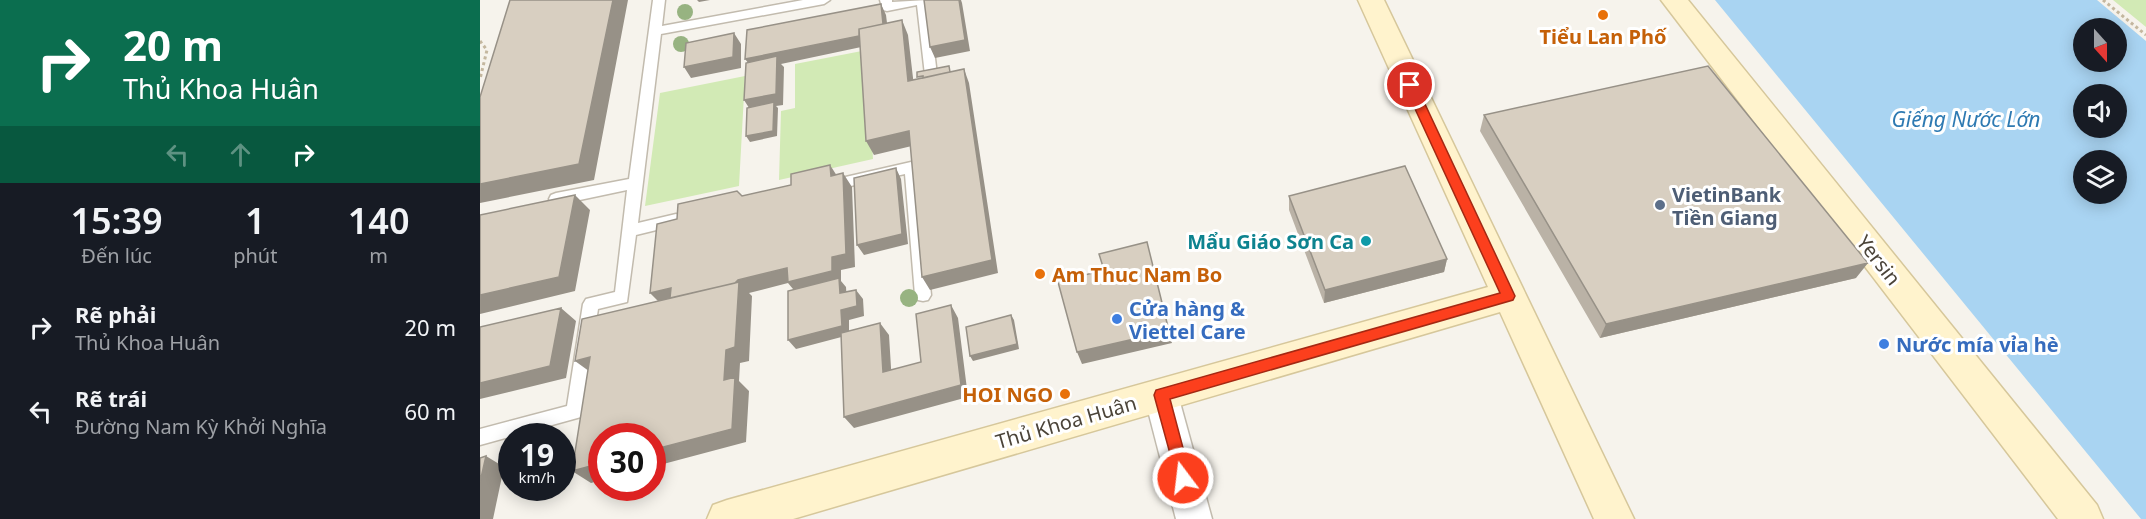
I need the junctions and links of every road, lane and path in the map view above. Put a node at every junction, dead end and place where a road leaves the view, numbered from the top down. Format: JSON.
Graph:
{"nodes":[{"id":1,"x":659,"y":0,"type":"edge"},
{"id":2,"x":824,"y":0,"type":"edge"},
{"id":3,"x":886,"y":0,"type":"edge"},
{"id":4,"x":1371,"y":0,"type":"edge"},
{"id":5,"x":1674,"y":0,"type":"edge"},
{"id":6,"x":2103,"y":0,"type":"edge"},
{"id":7,"x":655,"y":31,"type":"junction"},
{"id":8,"x":2146,"y":35,"type":"edge"},
{"id":9,"x":480,"y":41,"type":"edge"},
{"id":10,"x":930,"y":75,"type":"edge"},
{"id":11,"x":480,"y":80,"type":"edge"},
{"id":12,"x":635,"y":183,"type":"junction"},
{"id":13,"x":810,"y":190,"type":"edge"},
{"id":14,"x":546,"y":201,"type":"edge"},
{"id":15,"x":686,"y":218,"type":"edge"},
{"id":16,"x":630,"y":231,"type":"junction"},
{"id":17,"x":923,"y":295,"type":"edge"},
{"id":18,"x":1508,"y":296,"type":"junction"},
{"id":19,"x":1161,"y":395,"type":"junction"},
{"id":20,"x":480,"y":437,"type":"edge"},
{"id":21,"x":763,"y":514,"type":"edge"},
{"id":22,"x":727,"y":519,"type":"edge"},
{"id":23,"x":1194,"y":519,"type":"edge"},
{"id":24,"x":1614,"y":519,"type":"edge"},
{"id":25,"x":2084,"y":519,"type":"edge"}],
"edges":[{"from":1,"to":7,"type":"lane"},
{"from":2,"to":7,"type":"lane"},
{"from":3,"to":10,"type":"lane"},
{"from":4,"to":18,"type":"main road"},
{"from":5,"to":25,"type":"main road","name":"Yersin"},
{"from":6,"to":8,"type":"path"},
{"from":7,"to":12,"type":"lane"},
{"from":9,"to":11,"type":"path"},
{"from":12,"to":14,"type":"lane"},
{"from":12,"to":16,"type":"lane"},
{"from":13,"to":17,"type":"lane"},
{"from":15,"to":16,"type":"lane"},
{"from":16,"to":20,"type":"lane"},
{"from":18,"to":19,"type":"main road","name":"Thủ Khoa Huân"},
{"from":18,"to":24,"type":"main road"},
{"from":19,"to":21,"type":"main road","name":"Thủ Khoa Huân"},
{"from":19,"to":23,"type":"street"},
{"from":21,"to":22,"type":"main road","name":"Thủ Khoa Huân"}]}
